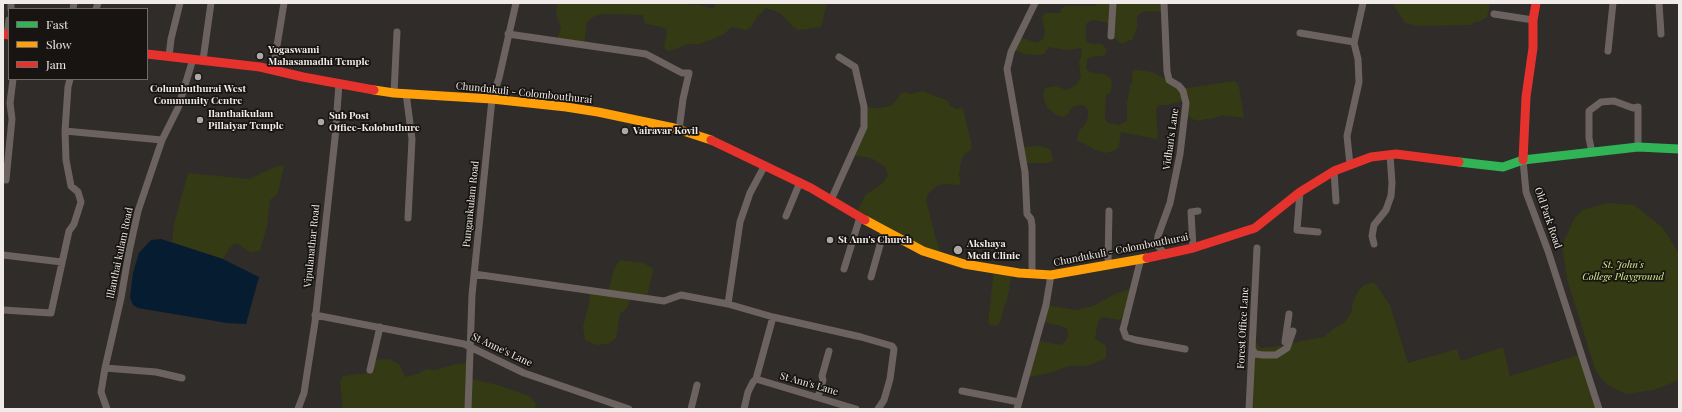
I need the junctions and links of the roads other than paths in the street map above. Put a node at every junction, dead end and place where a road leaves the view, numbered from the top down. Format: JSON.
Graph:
{"nodes":[{"id":1,"x":180,"y":3,"type":"edge"},
{"id":2,"x":211,"y":3,"type":"edge"},
{"id":3,"x":284,"y":3,"type":"edge"},
{"id":4,"x":516,"y":3,"type":"edge"},
{"id":5,"x":1035,"y":3,"type":"edge"},
{"id":6,"x":1113,"y":3,"type":"edge"},
{"id":7,"x":1164,"y":3,"type":"edge"},
{"id":8,"x":1363,"y":3,"type":"edge"},
{"id":9,"x":1536,"y":3,"type":"edge"},
{"id":10,"x":1613,"y":3,"type":"edge"},
{"id":11,"x":1659,"y":3,"type":"edge"},
{"id":12,"x":1494,"y":14,"type":"dead end"},
{"id":13,"x":1533,"y":20,"type":"junction"},
{"id":14,"x":8,"y":25,"type":"edge"},
{"id":15,"x":397,"y":32,"type":"dead end"},
{"id":16,"x":1300,"y":33,"type":"dead end"},
{"id":17,"x":508,"y":34,"type":"junction"},
{"id":18,"x":1661,"y":34,"type":"dead end"},
{"id":19,"x":6,"y":35,"type":"edge"},
{"id":20,"x":1110,"y":36,"type":"dead end"},
{"id":21,"x":1354,"y":42,"type":"junction"},
{"id":22,"x":1608,"y":51,"type":"dead end"},
{"id":23,"x":148,"y":54,"type":"edge"},
{"id":24,"x":169,"y":56,"type":"junction"},
{"id":25,"x":839,"y":57,"type":"dead end"},
{"id":26,"x":193,"y":59,"type":"junction"},
{"id":27,"x":203,"y":60,"type":"junction"},
{"id":28,"x":272,"y":70,"type":"junction"},
{"id":29,"x":13,"y":80,"type":"edge"},
{"id":30,"x":70,"y":80,"type":"edge"},
{"id":31,"x":339,"y":84,"type":"junction"},
{"id":32,"x":394,"y":93,"type":"junction"},
{"id":33,"x":406,"y":94,"type":"junction"},
{"id":34,"x":492,"y":99,"type":"junction"},
{"id":35,"x":679,"y":130,"type":"junction"},
{"id":36,"x":65,"y":131,"type":"junction"},
{"id":37,"x":162,"y":140,"type":"junction"},
{"id":38,"x":1638,"y":147,"type":"junction"},
{"id":39,"x":1679,"y":149,"type":"edge"},
{"id":40,"x":1592,"y":153,"type":"junction"},
{"id":41,"x":1390,"y":155,"type":"junction"},
{"id":42,"x":1523,"y":160,"type":"junction"},
{"id":43,"x":765,"y":165,"type":"junction"},
{"id":44,"x":1350,"y":165,"type":"junction"},
{"id":45,"x":1334,"y":171,"type":"junction"},
{"id":46,"x":6,"y":180,"type":"dead end"},
{"id":47,"x":800,"y":182,"type":"junction"},
{"id":48,"x":1300,"y":192,"type":"junction"},
{"id":49,"x":831,"y":200,"type":"junction"},
{"id":50,"x":1336,"y":201,"type":"dead end"},
{"id":51,"x":1109,"y":211,"type":"dead end"},
{"id":52,"x":1198,"y":211,"type":"dead end"},
{"id":53,"x":786,"y":216,"type":"dead end"},
{"id":54,"x":860,"y":217,"type":"junction"},
{"id":55,"x":408,"y":218,"type":"dead end"},
{"id":56,"x":884,"y":232,"type":"junction"},
{"id":57,"x":1318,"y":232,"type":"dead end"},
{"id":58,"x":1374,"y":244,"type":"dead end"},
{"id":59,"x":1192,"y":248,"type":"junction"},
{"id":60,"x":1257,"y":248,"type":"dead end"},
{"id":61,"x":3,"y":255,"type":"edge"},
{"id":62,"x":1166,"y":255,"type":"junction"},
{"id":63,"x":1141,"y":258,"type":"junction"},
{"id":64,"x":62,"y":262,"type":"junction"},
{"id":65,"x":1108,"y":264,"type":"junction"},
{"id":66,"x":844,"y":269,"type":"dead end"},
{"id":67,"x":1032,"y":273,"type":"junction"},
{"id":68,"x":474,"y":274,"type":"junction"},
{"id":69,"x":1051,"y":275,"type":"junction"},
{"id":70,"x":871,"y":277,"type":"dead end"},
{"id":71,"x":728,"y":304,"type":"junction"},
{"id":72,"x":3,"y":310,"type":"edge"},
{"id":73,"x":1289,"y":314,"type":"dead end"},
{"id":74,"x":315,"y":315,"type":"junction"},
{"id":75,"x":773,"y":317,"type":"junction"},
{"id":76,"x":380,"y":327,"type":"junction"},
{"id":77,"x":1293,"y":331,"type":"dead end"},
{"id":78,"x":469,"y":345,"type":"junction"},
{"id":79,"x":1252,"y":348,"type":"junction"},
{"id":80,"x":1287,"y":348,"type":"junction"},
{"id":81,"x":1185,"y":349,"type":"dead end"},
{"id":82,"x":829,"y":351,"type":"dead end"},
{"id":83,"x":105,"y":368,"type":"junction"},
{"id":84,"x":370,"y":370,"type":"dead end"},
{"id":85,"x":182,"y":378,"type":"dead end"},
{"id":86,"x":756,"y":379,"type":"junction"},
{"id":87,"x":697,"y":385,"type":"dead end"},
{"id":88,"x":962,"y":391,"type":"dead end"},
{"id":89,"x":818,"y":396,"type":"junction"},
{"id":90,"x":1018,"y":406,"type":"edge"},
{"id":91,"x":621,"y":408,"type":"edge"},
{"id":92,"x":107,"y":409,"type":"edge"},
{"id":93,"x":298,"y":409,"type":"edge"},
{"id":94,"x":468,"y":409,"type":"edge"},
{"id":95,"x":629,"y":409,"type":"edge"},
{"id":96,"x":691,"y":409,"type":"edge"},
{"id":97,"x":744,"y":409,"type":"edge"},
{"id":98,"x":856,"y":409,"type":"edge"},
{"id":99,"x":878,"y":409,"type":"edge"},
{"id":100,"x":1248,"y":409,"type":"edge"},
{"id":101,"x":1599,"y":409,"type":"edge"}],
"edges":[{"from":1,"to":24,"type":"street"},
{"from":2,"to":27,"type":"street"},
{"from":3,"to":28,"type":"street"},
{"from":4,"to":17,"type":"street","name":"Pungankulam Road"},
{"from":5,"to":67,"type":"street"},
{"from":6,"to":20,"type":"street"},
{"from":7,"to":62,"type":"street","name":"Vidhan's Lane"},
{"from":8,"to":21,"type":"street"},
{"from":9,"to":13,"type":"main road","name":"Old Park Road"},
{"from":10,"to":22,"type":"street"},
{"from":11,"to":18,"type":"street"},
{"from":12,"to":13,"type":"street"},
{"from":13,"to":42,"type":"main road","name":"Old Park Road"},
{"from":14,"to":19,"type":"street"},
{"from":15,"to":32,"type":"street"},
{"from":16,"to":21,"type":"street"},
{"from":17,"to":34,"type":"street","name":"Pungankulam Road"},
{"from":17,"to":35,"type":"street"},
{"from":21,"to":44,"type":"street"},
{"from":23,"to":24,"type":"main road","name":"Chundukuli - Colombouthurai"},
{"from":24,"to":26,"type":"main road","name":"Chundukuli - Colombouthurai"},
{"from":25,"to":49,"type":"street"},
{"from":26,"to":27,"type":"main road","name":"Chundukuli - Colombouthurai"},
{"from":26,"to":37,"type":"street","name":"Illanthai kulam Road"},
{"from":27,"to":28,"type":"main road","name":"Chundukuli - Colombouthurai"},
{"from":28,"to":31,"type":"main road","name":"Chundukuli - Colombouthurai"},
{"from":29,"to":46,"type":"street"},
{"from":30,"to":36,"type":"street"},
{"from":31,"to":32,"type":"main road","name":"Chundukuli - Colombouthurai"},
{"from":31,"to":74,"type":"street","name":"Vipulanathar Road"},
{"from":32,"to":33,"type":"main road","name":"Chundukuli - Colombouthurai"},
{"from":33,"to":34,"type":"main road","name":"Chundukuli - Colombouthurai"},
{"from":33,"to":55,"type":"street"},
{"from":34,"to":35,"type":"main road","name":"Chundukuli - Colombouthurai"},
{"from":34,"to":68,"type":"street","name":"Pungankulam Road"},
{"from":35,"to":43,"type":"main road","name":"Chundukuli - Colombouthurai"},
{"from":36,"to":37,"type":"street"},
{"from":36,"to":64,"type":"street"},
{"from":37,"to":83,"type":"street","name":"Illanthai kulam Road"},
{"from":38,"to":39,"type":"main road","name":"Chundukuli - Colombouthurai"},
{"from":38,"to":40,"type":"main road","name":"Chundukuli - Colombouthurai"},
{"from":38,"to":40,"type":"street"},
{"from":40,"to":42,"type":"main road","name":"Chundukuli - Colombouthurai"},
{"from":41,"to":42,"type":"main road","name":"Chundukuli - Colombouthurai"},
{"from":41,"to":44,"type":"main road","name":"Chundukuli - Colombouthurai"},
{"from":41,"to":58,"type":"street"},
{"from":42,"to":101,"type":"street","name":"Old Park Road"},
{"from":43,"to":47,"type":"main road","name":"Chundukuli - Colombouthurai"},
{"from":43,"to":71,"type":"street"},
{"from":44,"to":45,"type":"main road","name":"Chundukuli - Colombouthurai"},
{"from":45,"to":48,"type":"main road","name":"Chundukuli - Colombouthurai"},
{"from":45,"to":50,"type":"street"},
{"from":47,"to":49,"type":"main road","name":"Chundukuli - Colombouthurai"},
{"from":47,"to":53,"type":"street"},
{"from":48,"to":57,"type":"street"},
{"from":48,"to":59,"type":"main road","name":"Chundukuli - Colombouthurai"},
{"from":49,"to":54,"type":"main road","name":"Chundukuli - Colombouthurai"},
{"from":51,"to":65,"type":"street"},
{"from":52,"to":59,"type":"street"},
{"from":54,"to":56,"type":"main road","name":"Chundukuli - Colombouthurai"},
{"from":54,"to":66,"type":"street"},
{"from":56,"to":67,"type":"main road","name":"Chundukuli - Colombouthurai"},
{"from":56,"to":70,"type":"street"},
{"from":59,"to":62,"type":"main road","name":"Chundukuli - Colombouthurai"},
{"from":60,"to":79,"type":"street","name":"Forest Office Lane"},
{"from":61,"to":64,"type":"street"},
{"from":62,"to":63,"type":"main road","name":"Chundukuli - Colombouthurai"},
{"from":63,"to":65,"type":"main road","name":"Chundukuli - Colombouthurai"},
{"from":63,"to":81,"type":"street"},
{"from":64,"to":72,"type":"street"},
{"from":65,"to":69,"type":"main road","name":"Chundukuli - Colombouthurai"},
{"from":67,"to":69,"type":"main road","name":"Chundukuli - Colombouthurai"},
{"from":68,"to":71,"type":"street"},
{"from":68,"to":78,"type":"street","name":"Pungankulam Road"},
{"from":69,"to":90,"type":"street"},
{"from":71,"to":75,"type":"street"},
{"from":73,"to":80,"type":"street"},
{"from":74,"to":76,"type":"street","name":"St Anne's Lane"},
{"from":74,"to":93,"type":"street","name":"Vipulanathar Road"},
{"from":75,"to":86,"type":"street"},
{"from":75,"to":99,"type":"street"},
{"from":76,"to":78,"type":"street","name":"St Anne's Lane"},
{"from":76,"to":84,"type":"street"},
{"from":77,"to":80,"type":"street"},
{"from":78,"to":91,"type":"street","name":"St Anne's Lane"},
{"from":78,"to":94,"type":"street","name":"Pungankulam Road"},
{"from":79,"to":80,"type":"street"},
{"from":79,"to":100,"type":"street","name":"Forest Office Lane"},
{"from":82,"to":89,"type":"street"},
{"from":83,"to":85,"type":"street"},
{"from":83,"to":92,"type":"street","name":"Illanthai kulam Road"},
{"from":86,"to":89,"type":"street","name":"St Ann's Lane"},
{"from":86,"to":97,"type":"street"},
{"from":87,"to":96,"type":"street"},
{"from":88,"to":90,"type":"street"},
{"from":89,"to":98,"type":"street","name":"St Ann's Lane"},
{"from":91,"to":95,"type":"street","name":"St Anne's Lane"}]}
